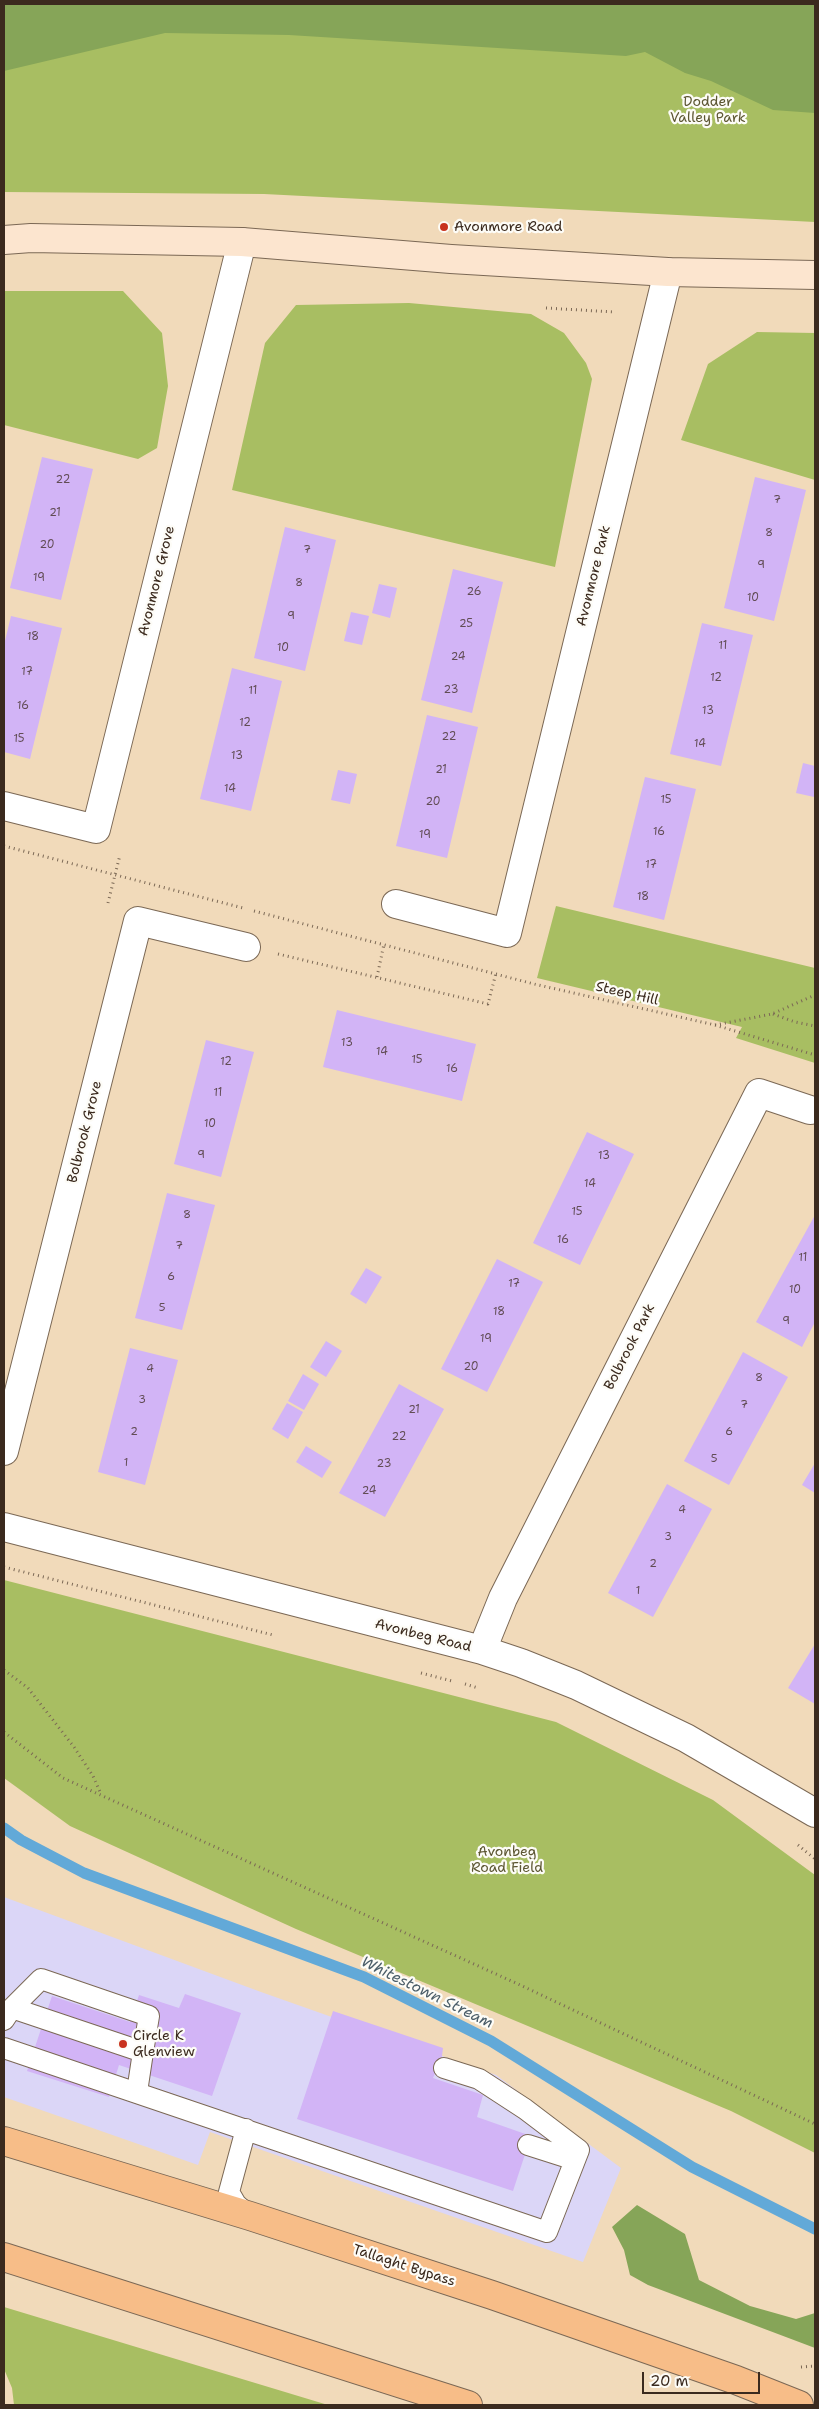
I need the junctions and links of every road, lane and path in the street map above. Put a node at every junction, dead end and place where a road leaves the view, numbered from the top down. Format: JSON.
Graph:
{"nodes":[{"id":1,"x":4,"y":240,"type":"edge"},
{"id":2,"x":242,"y":242,"type":"junction"},
{"id":3,"x":668,"y":272,"type":"junction"},
{"id":4,"x":815,"y":275,"type":"edge"},
{"id":5,"x":546,"y":308,"type":"dead end"},
{"id":6,"x":614,"y":312,"type":"dead end"},
{"id":7,"x":4,"y":806,"type":"edge"},
{"id":8,"x":4,"y":846,"type":"edge"},
{"id":9,"x":121,"y":849,"type":"dead end"},
{"id":10,"x":114,"y":875,"type":"junction"},
{"id":11,"x":396,"y":904,"type":"dead end"},
{"id":12,"x":105,"y":912,"type":"dead end"},
{"id":13,"x":384,"y":944,"type":"junction"},
{"id":14,"x":246,"y":947,"type":"joint"},
{"id":15,"x":496,"y":973,"type":"junction"},
{"id":16,"x":377,"y":977,"type":"junction"},
{"id":17,"x":815,"y":995,"type":"edge"},
{"id":18,"x":772,"y":1014,"type":"junction"},
{"id":19,"x":715,"y":1026,"type":"junction"},
{"id":20,"x":815,"y":1026,"type":"edge"},
{"id":21,"x":815,"y":1055,"type":"edge"},
{"id":22,"x":810,"y":1110,"type":"dead end"},
{"id":23,"x":4,"y":1451,"type":"edge"},
{"id":24,"x":4,"y":1528,"type":"edge"},
{"id":25,"x":4,"y":1567,"type":"edge"},
{"id":26,"x":275,"y":1635,"type":"dead end"},
{"id":27,"x":482,"y":1650,"type":"junction"},
{"id":28,"x":4,"y":1670,"type":"edge"},
{"id":29,"x":414,"y":1671,"type":"dead end"},
{"id":30,"x":484,"y":1690,"type":"dead end"},
{"id":31,"x":4,"y":1732,"type":"edge"},
{"id":32,"x":101,"y":1794,"type":"junction"},
{"id":33,"x":815,"y":1813,"type":"edge"},
{"id":34,"x":790,"y":1840,"type":"dead end"},
{"id":35,"x":815,"y":1859,"type":"edge"},
{"id":36,"x":8,"y":2014,"type":"edge"},
{"id":37,"x":4,"y":2048,"type":"edge"},
{"id":38,"x":143,"y":2052,"type":"junction"},
{"id":39,"x":444,"y":2068,"type":"dead end"},
{"id":40,"x":137,"y":2092,"type":"junction"},
{"id":41,"x":815,"y":2124,"type":"edge"},
{"id":42,"x":246,"y":2128,"type":"junction"},
{"id":43,"x":4,"y":2141,"type":"edge"},
{"id":44,"x":528,"y":2145,"type":"dead end"},
{"id":45,"x":575,"y":2160,"type":"junction"},
{"id":46,"x":250,"y":2216,"type":"junction"},
{"id":47,"x":4,"y":2257,"type":"edge"},
{"id":48,"x":468,"y":2405,"type":"edge"},
{"id":49,"x":799,"y":2405,"type":"edge"}],
"edges":[{"from":1,"to":2,"type":"street"},
{"from":2,"to":3,"type":"street"},
{"from":2,"to":7,"type":"street","name":"Avonmore Grove"},
{"from":3,"to":4,"type":"street"},
{"from":3,"to":11,"type":"street","name":"Avonmore Park"},
{"from":5,"to":6,"type":"path"},
{"from":8,"to":10,"type":"path","name":"Steep Hill"},
{"from":9,"to":10,"type":"path"},
{"from":10,"to":12,"type":"path"},
{"from":10,"to":13,"type":"path","name":"Steep Hill"},
{"from":13,"to":15,"type":"path","name":"Steep Hill"},
{"from":13,"to":16,"type":"path"},
{"from":14,"to":16,"type":"path"},
{"from":14,"to":23,"type":"street","name":"Bolbrook Grove"},
{"from":15,"to":16,"type":"path"},
{"from":15,"to":19,"type":"path","name":"Steep Hill"},
{"from":17,"to":18,"type":"path"},
{"from":18,"to":19,"type":"path"},
{"from":18,"to":20,"type":"path"},
{"from":19,"to":21,"type":"path","name":"Steep Hill"},
{"from":22,"to":27,"type":"street","name":"Bolbrook Park"},
{"from":24,"to":27,"type":"street","name":"Avonbeg Road"},
{"from":25,"to":26,"type":"path"},
{"from":27,"to":33,"type":"street","name":"Avonbeg Road"},
{"from":28,"to":32,"type":"path"},
{"from":29,"to":30,"type":"path"},
{"from":31,"to":32,"type":"path"},
{"from":32,"to":41,"type":"path"},
{"from":34,"to":35,"type":"path"},
{"from":36,"to":38,"type":"lane"},
{"from":36,"to":38,"type":"lane"},
{"from":37,"to":40,"type":"lane"},
{"from":38,"to":40,"type":"lane"},
{"from":39,"to":45,"type":"lane"},
{"from":40,"to":42,"type":"lane"},
{"from":42,"to":45,"type":"lane"},
{"from":42,"to":46,"type":"lane"},
{"from":43,"to":46,"type":"main road","name":"Tallaght Bypass"},
{"from":44,"to":45,"type":"lane"},
{"from":46,"to":49,"type":"main road","name":"Tallaght Bypass"},
{"from":47,"to":48,"type":"main road"}]}
